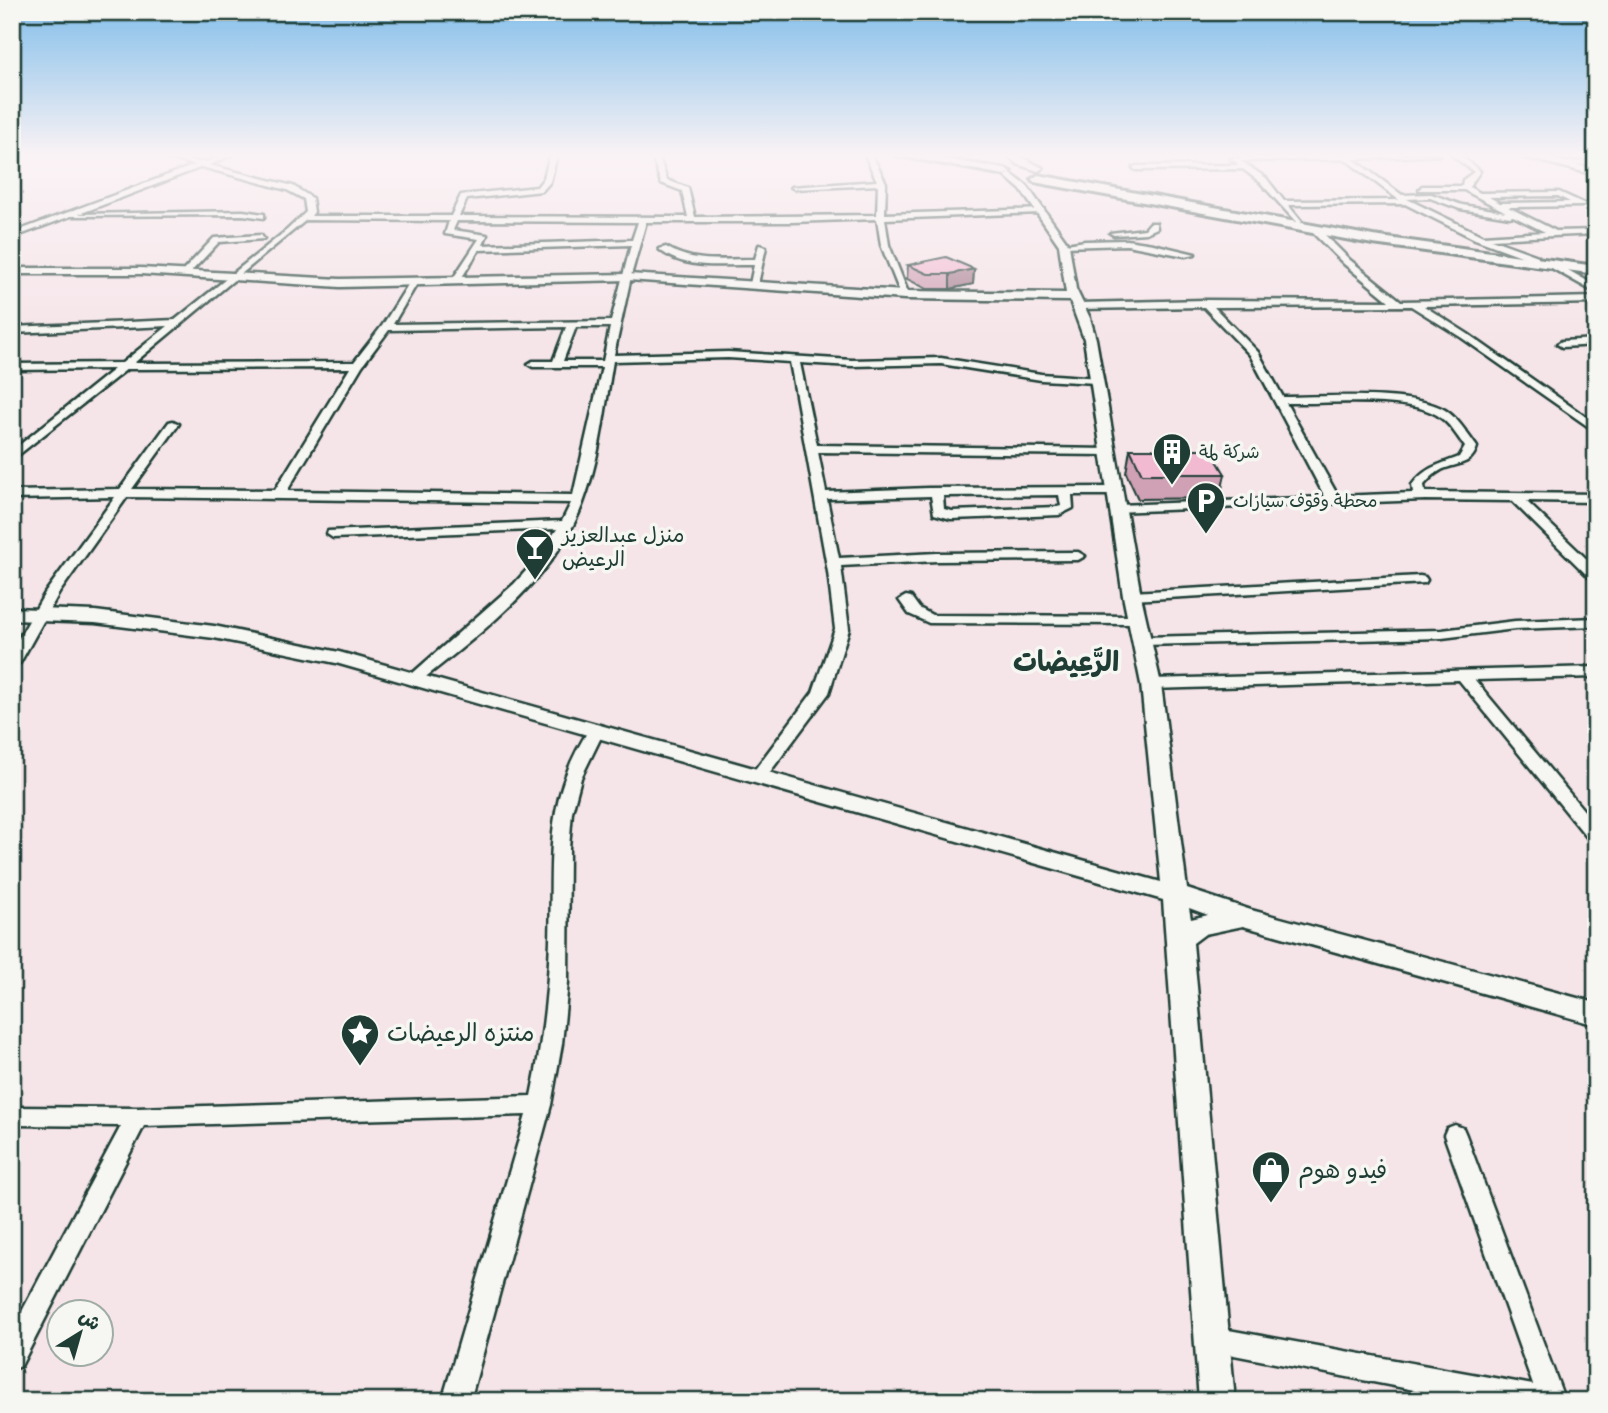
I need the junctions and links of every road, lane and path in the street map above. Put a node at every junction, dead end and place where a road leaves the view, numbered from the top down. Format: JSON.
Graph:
{"nodes":[{"id":1,"x":50,"y":221,"type":"edge"},
{"id":2,"x":301,"y":221,"type":"edge"},
{"id":3,"x":452,"y":221,"type":"edge"},
{"id":4,"x":642,"y":221,"type":"edge"},
{"id":5,"x":881,"y":221,"type":"edge"},
{"id":6,"x":1048,"y":221,"type":"edge"},
{"id":7,"x":1265,"y":221,"type":"edge"},
{"id":8,"x":1292,"y":221,"type":"edge"},
{"id":9,"x":1443,"y":221,"type":"edge"},
{"id":10,"x":1530,"y":221,"type":"edge"},
{"id":11,"x":1298,"y":222,"type":"joint"},
{"id":12,"x":1153,"y":225,"type":"dead end"},
{"id":13,"x":1316,"y":231,"type":"junction"},
{"id":14,"x":1596,"y":232,"type":"edge"},
{"id":15,"x":1555,"y":234,"type":"junction"},
{"id":16,"x":12,"y":236,"type":"edge"},
{"id":17,"x":261,"y":237,"type":"dead end"},
{"id":18,"x":1478,"y":237,"type":"junction"},
{"id":19,"x":635,"y":242,"type":"junction"},
{"id":20,"x":1062,"y":242,"type":"junction"},
{"id":21,"x":762,"y":247,"type":"dead end"},
{"id":22,"x":477,"y":248,"type":"junction"},
{"id":23,"x":663,"y":249,"type":"dead end"},
{"id":24,"x":1191,"y":254,"type":"dead end"},
{"id":25,"x":1535,"y":258,"type":"junction"},
{"id":26,"x":759,"y":262,"type":"junction"},
{"id":27,"x":1551,"y":264,"type":"junction"},
{"id":28,"x":1596,"y":268,"type":"edge"},
{"id":29,"x":12,"y":271,"type":"edge"},
{"id":30,"x":185,"y":273,"type":"junction"},
{"id":31,"x":628,"y":277,"type":"junction"},
{"id":32,"x":230,"y":278,"type":"junction"},
{"id":33,"x":456,"y":280,"type":"junction"},
{"id":34,"x":414,"y":282,"type":"junction"},
{"id":35,"x":754,"y":285,"type":"junction"},
{"id":36,"x":1596,"y":290,"type":"edge"},
{"id":37,"x":905,"y":295,"type":"junction"},
{"id":38,"x":1596,"y":300,"type":"edge"},
{"id":39,"x":1075,"y":302,"type":"junction"},
{"id":40,"x":1205,"y":303,"type":"junction"},
{"id":41,"x":1399,"y":304,"type":"junction"},
{"id":42,"x":1414,"y":304,"type":"junction"},
{"id":43,"x":175,"y":323,"type":"junction"},
{"id":44,"x":616,"y":324,"type":"junction"},
{"id":45,"x":572,"y":325,"type":"junction"},
{"id":46,"x":386,"y":327,"type":"junction"},
{"id":47,"x":12,"y":330,"type":"edge"},
{"id":48,"x":1596,"y":342,"type":"edge"},
{"id":49,"x":1562,"y":344,"type":"dead end"},
{"id":50,"x":609,"y":361,"type":"junction"},
{"id":51,"x":795,"y":361,"type":"junction"},
{"id":52,"x":557,"y":364,"type":"junction"},
{"id":53,"x":125,"y":365,"type":"junction"},
{"id":54,"x":357,"y":365,"type":"junction"},
{"id":55,"x":533,"y":365,"type":"dead end"},
{"id":56,"x":12,"y":367,"type":"edge"},
{"id":57,"x":1096,"y":380,"type":"junction"},
{"id":58,"x":1278,"y":400,"type":"junction"},
{"id":59,"x":1596,"y":418,"type":"edge"},
{"id":60,"x":1581,"y":419,"type":"junction"},
{"id":61,"x":173,"y":424,"type":"dead end"},
{"id":62,"x":1596,"y":429,"type":"edge"},
{"id":63,"x":813,"y":448,"type":"junction"},
{"id":64,"x":1109,"y":452,"type":"junction"},
{"id":65,"x":12,"y":457,"type":"edge"},
{"id":66,"x":126,"y":491,"type":"junction"},
{"id":67,"x":1065,"y":491,"type":"junction"},
{"id":68,"x":937,"y":492,"type":"junction"},
{"id":69,"x":279,"y":493,"type":"junction"},
{"id":70,"x":12,"y":495,"type":"edge"},
{"id":71,"x":822,"y":496,"type":"junction"},
{"id":72,"x":1420,"y":496,"type":"junction"},
{"id":73,"x":1516,"y":498,"type":"junction"},
{"id":74,"x":1596,"y":498,"type":"edge"},
{"id":75,"x":578,"y":499,"type":"junction"},
{"id":76,"x":1333,"y":499,"type":"junction"},
{"id":77,"x":1116,"y":500,"type":"junction"},
{"id":78,"x":567,"y":525,"type":"junction"},
{"id":79,"x":333,"y":534,"type":"dead end"},
{"id":80,"x":1079,"y":556,"type":"dead end"},
{"id":81,"x":833,"y":562,"type":"junction"},
{"id":82,"x":1596,"y":576,"type":"edge"},
{"id":83,"x":1420,"y":580,"type":"dead end"},
{"id":84,"x":1132,"y":596,"type":"junction"},
{"id":85,"x":906,"y":600,"type":"dead end"},
{"id":86,"x":12,"y":614,"type":"edge"},
{"id":87,"x":40,"y":615,"type":"junction"},
{"id":88,"x":1138,"y":620,"type":"junction"},
{"id":89,"x":1596,"y":622,"type":"edge"},
{"id":90,"x":1142,"y":641,"type":"junction"},
{"id":91,"x":12,"y":663,"type":"edge"},
{"id":92,"x":1596,"y":672,"type":"edge"},
{"id":93,"x":1463,"y":675,"type":"junction"},
{"id":94,"x":413,"y":680,"type":"junction"},
{"id":95,"x":1151,"y":684,"type":"junction"},
{"id":96,"x":596,"y":731,"type":"junction"},
{"id":97,"x":758,"y":776,"type":"junction"},
{"id":98,"x":1590,"y":821,"type":"edge"},
{"id":99,"x":1596,"y":837,"type":"edge"},
{"id":100,"x":1173,"y":894,"type":"junction"},
{"id":101,"x":1247,"y":919,"type":"junction"},
{"id":102,"x":1180,"y":939,"type":"junction"},
{"id":103,"x":1596,"y":1014,"type":"edge"},
{"id":104,"x":540,"y":1105,"type":"junction"},
{"id":105,"x":12,"y":1116,"type":"edge"},
{"id":106,"x":137,"y":1118,"type":"junction"},
{"id":107,"x":1455,"y":1135,"type":"dead end"},
{"id":108,"x":1212,"y":1340,"type":"junction"},
{"id":109,"x":12,"y":1357,"type":"edge"},
{"id":110,"x":456,"y":1401,"type":"edge"},
{"id":111,"x":1217,"y":1401,"type":"edge"},
{"id":112,"x":1546,"y":1401,"type":"edge"},
{"id":113,"x":1552,"y":1401,"type":"edge"}],
"edges":[{"from":1,"to":16,"type":"street"},
{"from":2,"to":32,"type":"street"},
{"from":3,"to":22,"type":"street"},
{"from":4,"to":19,"type":"street"},
{"from":5,"to":37,"type":"street"},
{"from":6,"to":20,"type":"street"},
{"from":7,"to":13,"type":"main road"},
{"from":8,"to":11,"type":"main road"},
{"from":9,"to":18,"type":"street"},
{"from":10,"to":15,"type":"street"},
{"from":11,"to":25,"type":"main road"},
{"from":12,"to":20,"type":"street"},
{"from":13,"to":27,"type":"main road"},
{"from":13,"to":41,"type":"street"},
{"from":14,"to":15,"type":"street"},
{"from":15,"to":18,"type":"street"},
{"from":17,"to":30,"type":"street"},
{"from":18,"to":25,"type":"street"},
{"from":19,"to":22,"type":"street"},
{"from":19,"to":31,"type":"street"},
{"from":20,"to":24,"type":"street"},
{"from":20,"to":39,"type":"street"},
{"from":21,"to":26,"type":"street"},
{"from":22,"to":33,"type":"street"},
{"from":23,"to":26,"type":"street"},
{"from":25,"to":28,"type":"main road"},
{"from":26,"to":35,"type":"street"},
{"from":27,"to":28,"type":"main road"},
{"from":27,"to":36,"type":"street"},
{"from":29,"to":30,"type":"street"},
{"from":30,"to":32,"type":"street"},
{"from":31,"to":33,"type":"street"},
{"from":31,"to":35,"type":"street"},
{"from":31,"to":44,"type":"street"},
{"from":32,"to":34,"type":"street"},
{"from":32,"to":43,"type":"street"},
{"from":33,"to":34,"type":"street"},
{"from":34,"to":46,"type":"street"},
{"from":35,"to":37,"type":"street"},
{"from":37,"to":39,"type":"street"},
{"from":38,"to":42,"type":"street"},
{"from":39,"to":40,"type":"street"},
{"from":39,"to":57,"type":"street"},
{"from":40,"to":41,"type":"street"},
{"from":40,"to":58,"type":"street"},
{"from":41,"to":42,"type":"street"},
{"from":42,"to":60,"type":"street"},
{"from":43,"to":47,"type":"street"},
{"from":43,"to":53,"type":"street"},
{"from":44,"to":45,"type":"street"},
{"from":44,"to":50,"type":"street"},
{"from":45,"to":46,"type":"street"},
{"from":45,"to":52,"type":"street"},
{"from":46,"to":54,"type":"street"},
{"from":48,"to":49,"type":"street"},
{"from":50,"to":51,"type":"street"},
{"from":50,"to":52,"type":"street"},
{"from":50,"to":75,"type":"street"},
{"from":51,"to":57,"type":"street"},
{"from":51,"to":63,"type":"street"},
{"from":52,"to":55,"type":"street"},
{"from":53,"to":54,"type":"street"},
{"from":53,"to":56,"type":"street"},
{"from":53,"to":65,"type":"street"},
{"from":54,"to":69,"type":"street"},
{"from":57,"to":64,"type":"street"},
{"from":58,"to":72,"type":"street"},
{"from":58,"to":76,"type":"street"},
{"from":59,"to":60,"type":"street"},
{"from":60,"to":62,"type":"street"},
{"from":61,"to":66,"type":"street"},
{"from":63,"to":64,"type":"street"},
{"from":63,"to":71,"type":"street"},
{"from":64,"to":77,"type":"street"},
{"from":66,"to":69,"type":"street"},
{"from":66,"to":70,"type":"street"},
{"from":66,"to":87,"type":"street"},
{"from":67,"to":68,"type":"street"},
{"from":67,"to":68,"type":"street"},
{"from":67,"to":77,"type":"street"},
{"from":68,"to":71,"type":"street"},
{"from":69,"to":75,"type":"street"},
{"from":71,"to":81,"type":"street"},
{"from":72,"to":73,"type":"street"},
{"from":72,"to":76,"type":"street"},
{"from":73,"to":74,"type":"street"},
{"from":73,"to":82,"type":"street"},
{"from":75,"to":78,"type":"street"},
{"from":76,"to":77,"type":"street"},
{"from":77,"to":84,"type":"street"},
{"from":78,"to":79,"type":"street"},
{"from":78,"to":94,"type":"street"},
{"from":80,"to":81,"type":"street"},
{"from":81,"to":97,"type":"street"},
{"from":83,"to":84,"type":"street"},
{"from":84,"to":88,"type":"street"},
{"from":85,"to":88,"type":"street"},
{"from":86,"to":87,"type":"street"},
{"from":87,"to":91,"type":"street"},
{"from":87,"to":94,"type":"street"},
{"from":88,"to":90,"type":"street"},
{"from":89,"to":90,"type":"street"},
{"from":90,"to":95,"type":"street"},
{"from":92,"to":93,"type":"street"},
{"from":93,"to":95,"type":"street"},
{"from":93,"to":98,"type":"street"},
{"from":94,"to":96,"type":"street"},
{"from":95,"to":100,"type":"street"},
{"from":96,"to":97,"type":"street"},
{"from":96,"to":104,"type":"street"},
{"from":97,"to":100,"type":"street"},
{"from":98,"to":99,"type":"street"},
{"from":100,"to":101,"type":"street"},
{"from":100,"to":102,"type":"street"},
{"from":101,"to":102,"type":"street"},
{"from":101,"to":103,"type":"street"},
{"from":102,"to":108,"type":"street"},
{"from":104,"to":106,"type":"street"},
{"from":104,"to":110,"type":"street"},
{"from":105,"to":106,"type":"street"},
{"from":106,"to":109,"type":"street"},
{"from":107,"to":113,"type":"street"},
{"from":108,"to":111,"type":"street"},
{"from":108,"to":112,"type":"street"}]}
